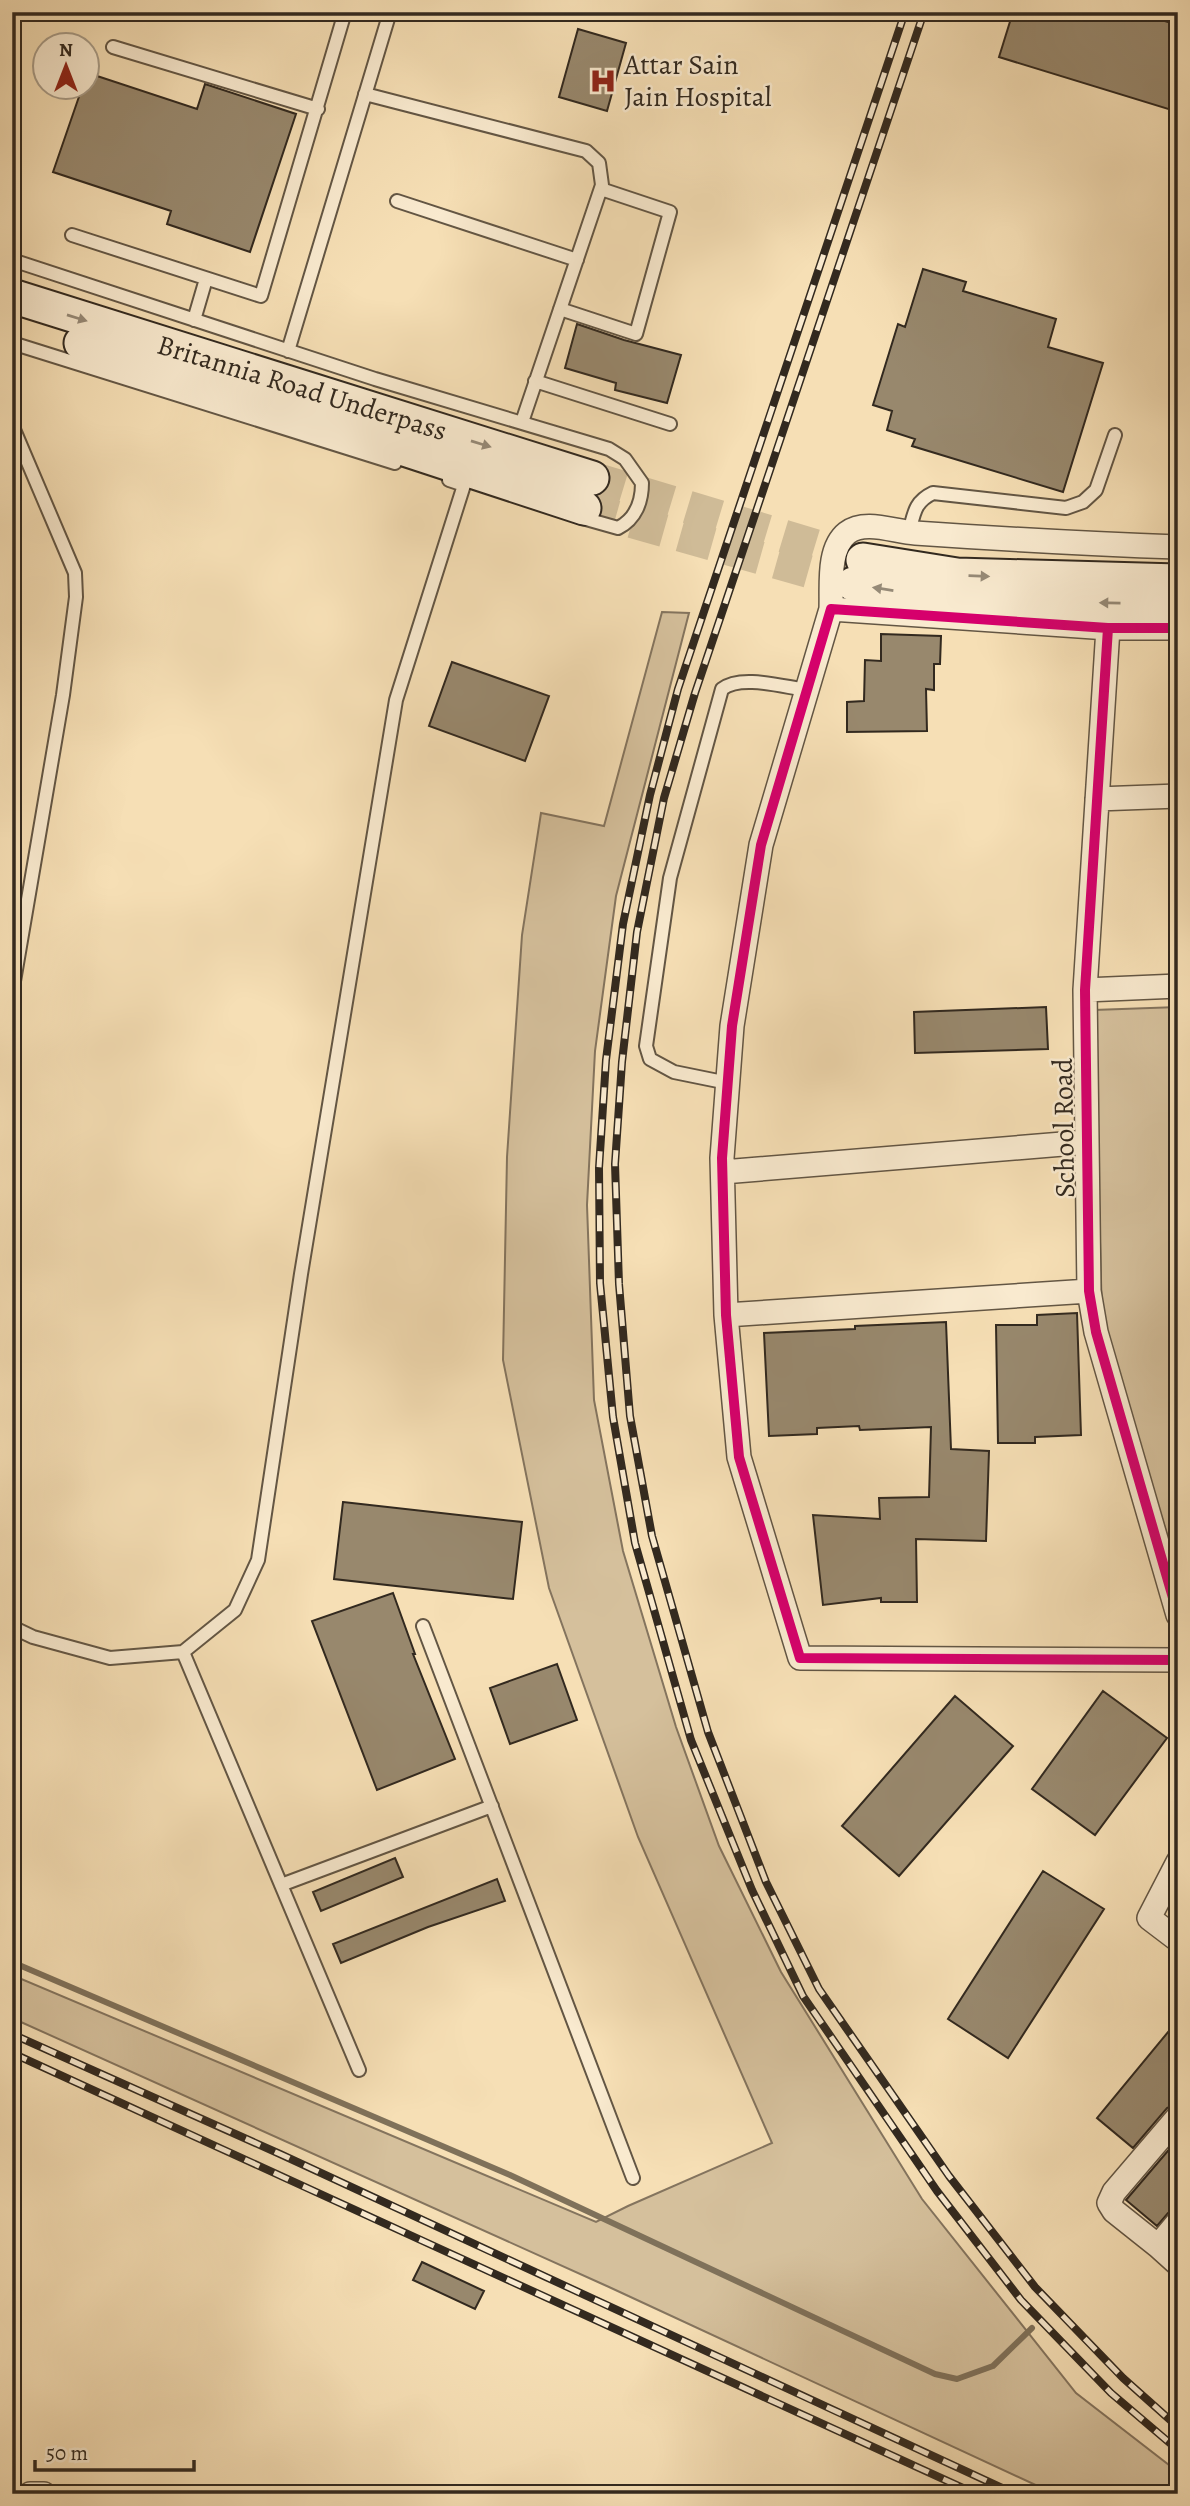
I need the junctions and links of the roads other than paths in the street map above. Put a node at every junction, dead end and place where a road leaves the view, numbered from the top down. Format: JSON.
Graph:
{"nodes":[{"id":1,"x":345,"y":12,"type":"edge"},
{"id":2,"x":390,"y":12,"type":"edge"},
{"id":3,"x":113,"y":47,"type":"dead end"},
{"id":4,"x":365,"y":94,"type":"junction"},
{"id":5,"x":318,"y":109,"type":"junction"},
{"id":6,"x":601,"y":189,"type":"junction"},
{"id":7,"x":397,"y":201,"type":"dead end"},
{"id":8,"x":72,"y":234,"type":"dead end"},
{"id":9,"x":12,"y":260,"type":"edge"},
{"id":10,"x":577,"y":260,"type":"junction"},
{"id":11,"x":206,"y":279,"type":"junction"},
{"id":12,"x":12,"y":296,"type":"edge"},
{"id":13,"x":560,"y":309,"type":"junction"},
{"id":14,"x":12,"y":320,"type":"edge"},
{"id":15,"x":194,"y":320,"type":"junction"},
{"id":16,"x":12,"y":343,"type":"edge"},
{"id":17,"x":288,"y":351,"type":"junction"},
{"id":18,"x":536,"y":381,"type":"junction"},
{"id":19,"x":522,"y":422,"type":"junction"},
{"id":20,"x":670,"y":424,"type":"dead end"},
{"id":21,"x":12,"y":425,"type":"edge"},
{"id":22,"x":1115,"y":435,"type":"dead end"},
{"id":23,"x":411,"y":468,"type":"dead end"},
{"id":24,"x":438,"y":477,"type":"dead end"},
{"id":25,"x":464,"y":485,"type":"junction"},
{"id":26,"x":477,"y":489,"type":"dead end"},
{"id":27,"x":517,"y":500,"type":"dead end"},
{"id":28,"x":909,"y":533,"type":"junction"},
{"id":29,"x":1178,"y":547,"type":"edge"},
{"id":30,"x":1178,"y":581,"type":"edge"},
{"id":31,"x":1178,"y":605,"type":"edge"},
{"id":32,"x":831,"y":609,"type":"junction"},
{"id":33,"x":12,"y":615,"type":"edge"},
{"id":34,"x":1108,"y":628,"type":"junction"},
{"id":35,"x":1178,"y":628,"type":"edge"},
{"id":36,"x":12,"y":635,"type":"edge"},
{"id":37,"x":807,"y":690,"type":"junction"},
{"id":38,"x":1178,"y":796,"type":"edge"},
{"id":39,"x":1097,"y":799,"type":"junction"},
{"id":40,"x":1178,"y":986,"type":"edge"},
{"id":41,"x":1085,"y":990,"type":"junction"},
{"id":42,"x":12,"y":993,"type":"edge"},
{"id":43,"x":728,"y":1083,"type":"junction"},
{"id":44,"x":1087,"y":1142,"type":"junction"},
{"id":45,"x":723,"y":1172,"type":"junction"},
{"id":46,"x":1089,"y":1291,"type":"junction"},
{"id":47,"x":726,"y":1315,"type":"junction"},
{"id":48,"x":1178,"y":1615,"type":"edge"},
{"id":49,"x":424,"y":1626,"type":"dead end"},
{"id":50,"x":12,"y":1627,"type":"edge"},
{"id":51,"x":183,"y":1652,"type":"junction"},
{"id":52,"x":1178,"y":1660,"type":"edge"},
{"id":53,"x":492,"y":1806,"type":"junction"},
{"id":54,"x":1178,"y":1862,"type":"edge"},
{"id":55,"x":281,"y":1885,"type":"junction"},
{"id":56,"x":1178,"y":1940,"type":"edge"},
{"id":57,"x":359,"y":2070,"type":"dead end"},
{"id":58,"x":1178,"y":2117,"type":"edge"},
{"id":59,"x":633,"y":2178,"type":"dead end"},
{"id":60,"x":1178,"y":2222,"type":"edge"},
{"id":61,"x":1158,"y":2246,"type":"junction"},
{"id":62,"x":1178,"y":2264,"type":"edge"},
{"id":63,"x":30,"y":2494,"type":"edge"},
{"id":64,"x":44,"y":2494,"type":"edge"}],
"edges":[{"from":1,"to":5,"type":"lane"},
{"from":2,"to":4,"type":"lane"},
{"from":3,"to":5,"type":"lane"},
{"from":4,"to":6,"type":"lane"},
{"from":4,"to":17,"type":"lane"},
{"from":5,"to":11,"type":"lane"},
{"from":6,"to":10,"type":"lane"},
{"from":6,"to":13,"type":"lane"},
{"from":7,"to":10,"type":"lane"},
{"from":8,"to":11,"type":"lane"},
{"from":9,"to":15,"type":"lane"},
{"from":10,"to":13,"type":"lane"},
{"from":11,"to":15,"type":"lane"},
{"from":12,"to":14,"type":"main road","name":"Britannia Road Underpass","one_way":true},
{"from":13,"to":18,"type":"lane"},
{"from":15,"to":17,"type":"lane"},
{"from":16,"to":23,"type":"lane"},
{"from":17,"to":19,"type":"lane"},
{"from":18,"to":19,"type":"lane"},
{"from":18,"to":20,"type":"lane"},
{"from":19,"to":27,"type":"lane"},
{"from":21,"to":42,"type":"lane"},
{"from":22,"to":28,"type":"lane"},
{"from":24,"to":25,"type":"lane"},
{"from":25,"to":26,"type":"lane"},
{"from":25,"to":51,"type":"lane"},
{"from":28,"to":29,"type":"street"},
{"from":28,"to":32,"type":"street"},
{"from":31,"to":30,"type":"main road","one_way":true},
{"from":32,"to":34,"type":"street"},
{"from":32,"to":37,"type":"street"},
{"from":33,"to":36,"type":"lane"},
{"from":34,"to":35,"type":"street"},
{"from":34,"to":39,"type":"street","name":"School Road"},
{"from":37,"to":43,"type":"street"},
{"from":37,"to":43,"type":"lane"},
{"from":38,"to":39,"type":"street"},
{"from":39,"to":41,"type":"street","name":"School Road"},
{"from":40,"to":41,"type":"street"},
{"from":41,"to":44,"type":"street","name":"School Road"},
{"from":43,"to":45,"type":"street"},
{"from":44,"to":45,"type":"street"},
{"from":44,"to":46,"type":"street","name":"School Road"},
{"from":45,"to":47,"type":"street"},
{"from":46,"to":47,"type":"street"},
{"from":46,"to":48,"type":"street","name":"School Road"},
{"from":47,"to":52,"type":"street"},
{"from":49,"to":53,"type":"lane"},
{"from":50,"to":51,"type":"lane"},
{"from":51,"to":55,"type":"lane"},
{"from":53,"to":55,"type":"lane"},
{"from":53,"to":59,"type":"lane"},
{"from":54,"to":56,"type":"street"},
{"from":55,"to":57,"type":"lane"},
{"from":58,"to":61,"type":"street"},
{"from":60,"to":61,"type":"street"},
{"from":61,"to":62,"type":"street"},
{"from":63,"to":64,"type":"street"}]}
